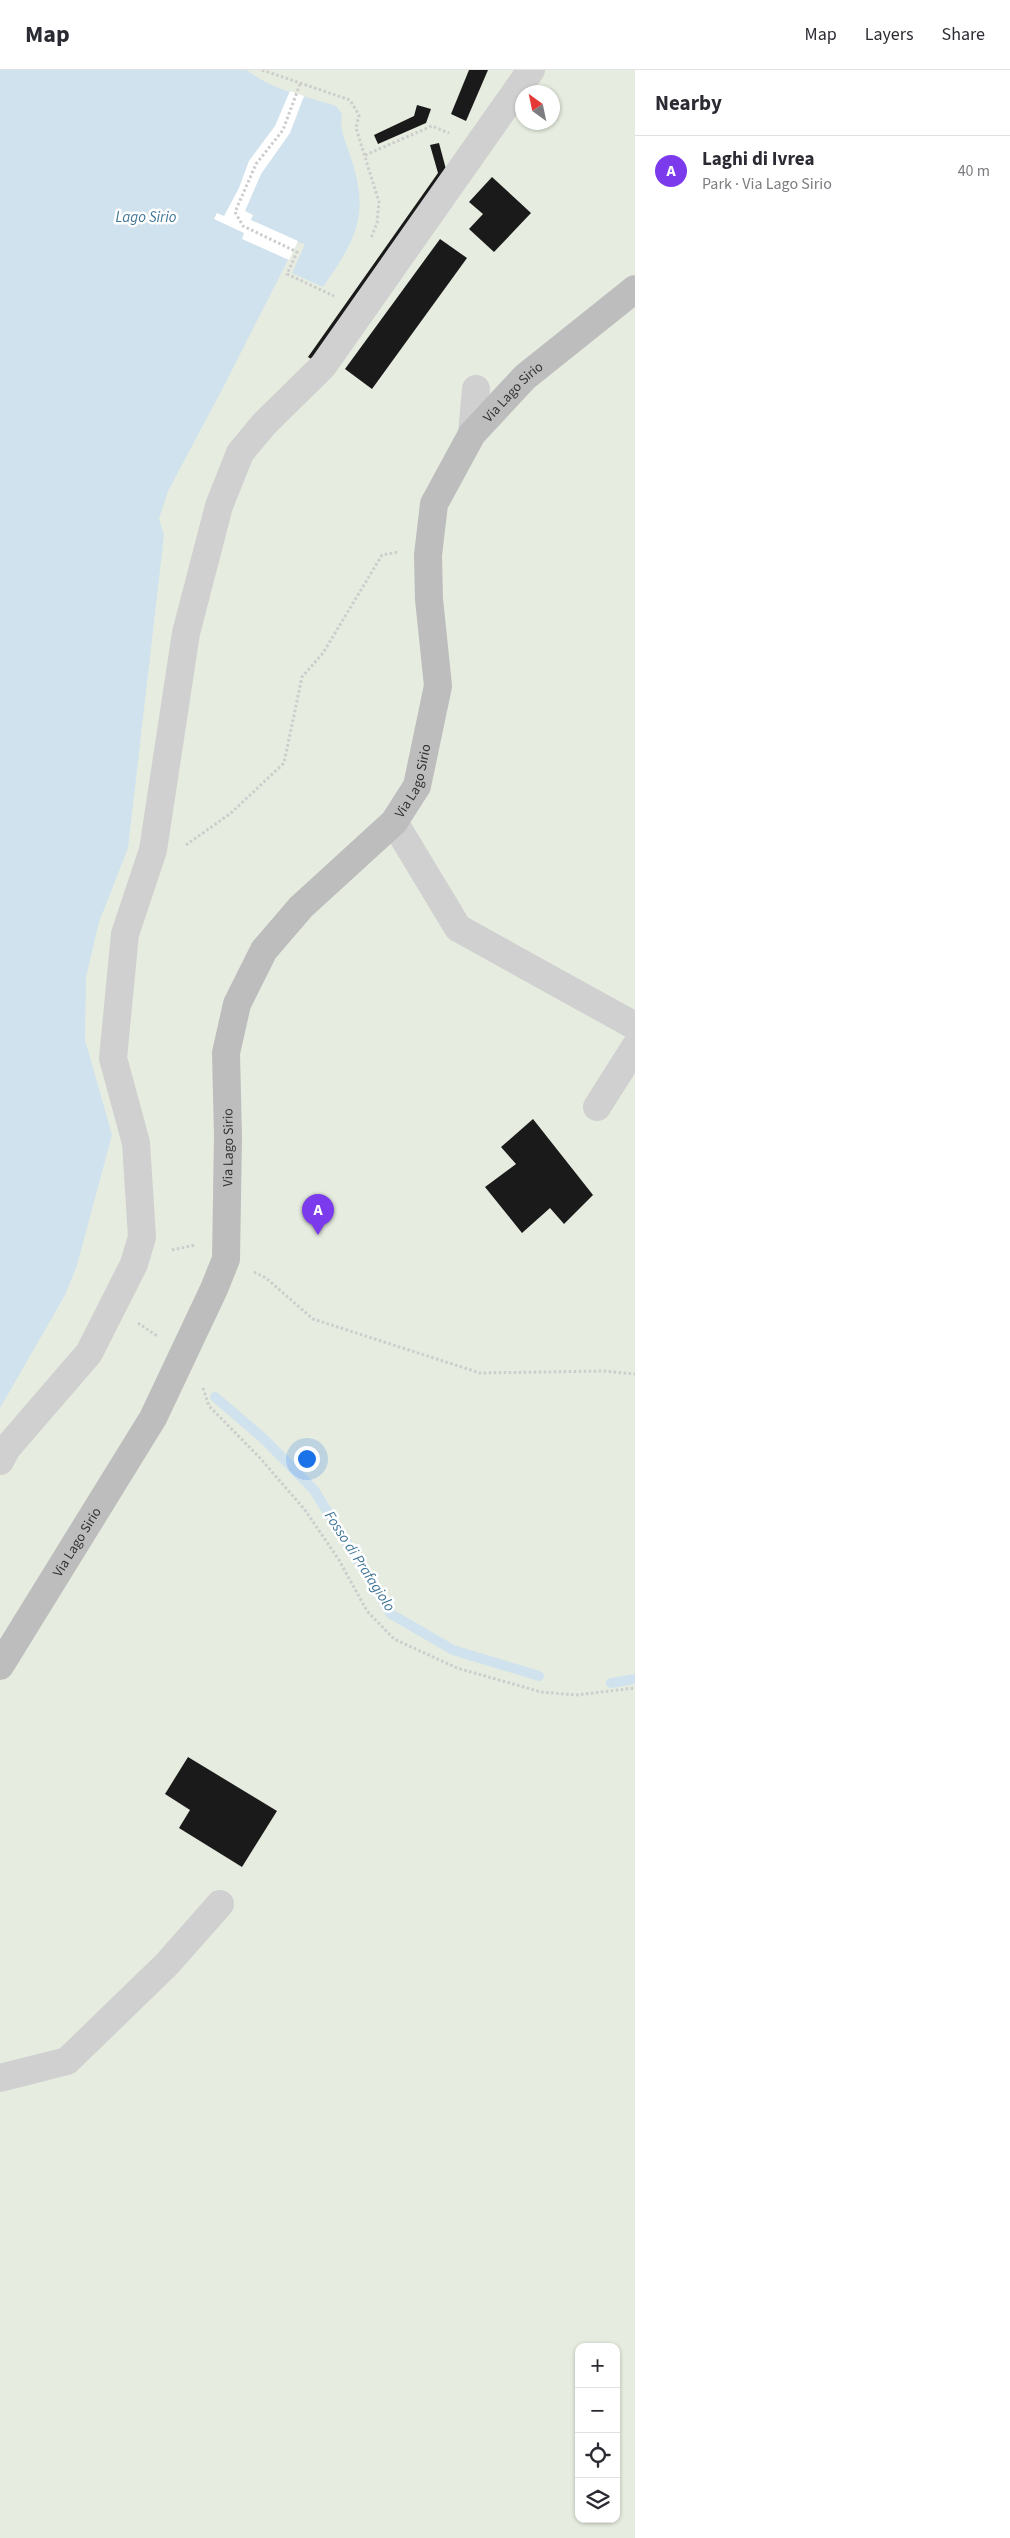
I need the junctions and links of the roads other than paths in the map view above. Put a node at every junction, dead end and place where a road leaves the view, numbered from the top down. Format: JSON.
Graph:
{"nodes":[{"id":1,"x":531,"y":70,"type":"edge"},
{"id":2,"x":635,"y":289,"type":"edge"},
{"id":3,"x":476,"y":389,"type":"dead end"},
{"id":4,"x":472,"y":434,"type":"junction"},
{"id":5,"x":394,"y":822,"type":"junction"},
{"id":6,"x":635,"y":1026,"type":"edge"},
{"id":7,"x":635,"y":1047,"type":"edge"},
{"id":8,"x":597,"y":1107,"type":"dead end"},
{"id":9,"x":0,"y":1461,"type":"edge"},
{"id":10,"x":0,"y":1666,"type":"edge"},
{"id":11,"x":220,"y":1904,"type":"dead end"},
{"id":12,"x":0,"y":2078,"type":"edge"}],
"edges":[{"from":1,"to":9,"type":"street"},
{"from":2,"to":4,"type":"main road","name":"Via Lago Sirio"},
{"from":3,"to":4,"type":"street"},
{"from":4,"to":5,"type":"main road","name":"Via Lago Sirio"},
{"from":5,"to":6,"type":"street"},
{"from":5,"to":10,"type":"main road","name":"Via Lago Sirio"},
{"from":7,"to":8,"type":"street"},
{"from":11,"to":12,"type":"street"}]}
